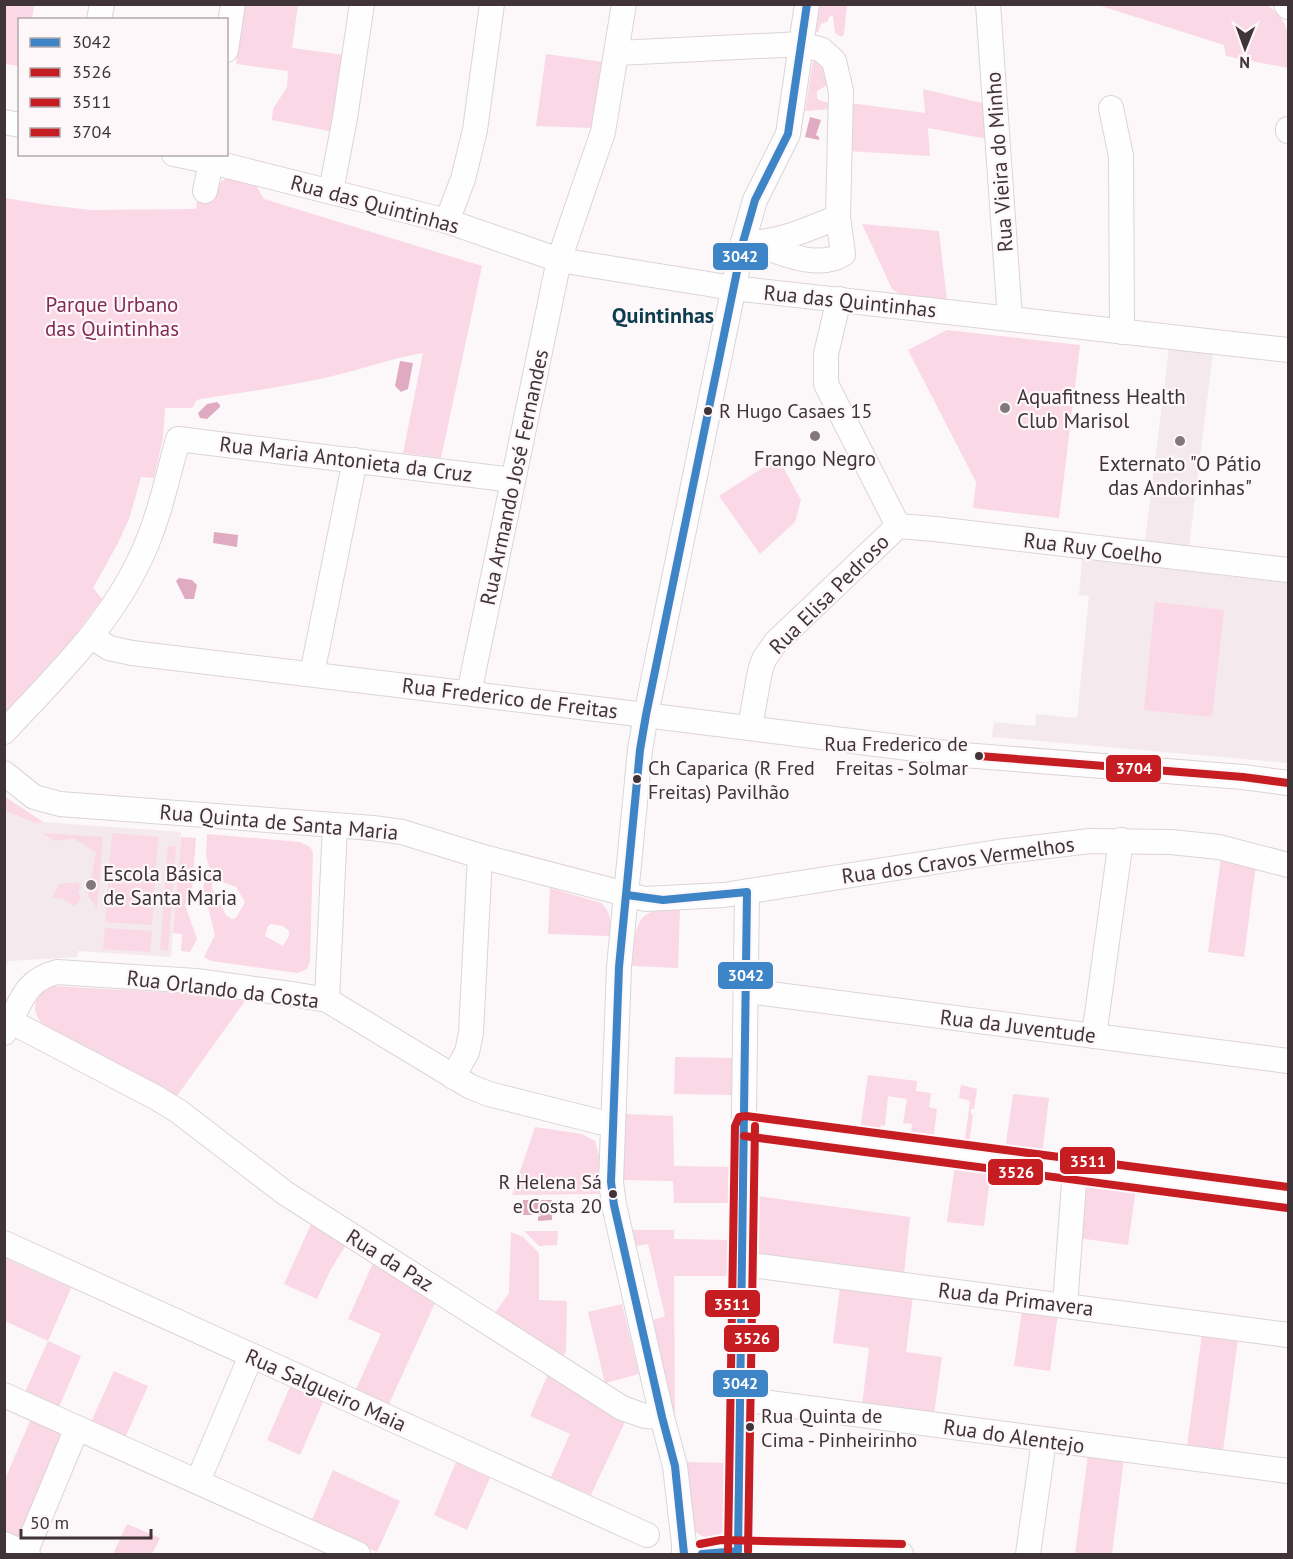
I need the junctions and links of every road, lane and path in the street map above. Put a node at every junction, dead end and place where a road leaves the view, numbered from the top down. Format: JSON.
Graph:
{"nodes":[{"id":1,"x":233,"y":4,"type":"edge"},
{"id":2,"x":362,"y":4,"type":"edge"},
{"id":3,"x":492,"y":4,"type":"edge"},
{"id":4,"x":624,"y":4,"type":"edge"},
{"id":5,"x":807,"y":4,"type":"edge"},
{"id":6,"x":988,"y":7,"type":"edge"},
{"id":7,"x":228,"y":37,"type":"edge"},
{"id":8,"x":802,"y":44,"type":"junction"},
{"id":9,"x":618,"y":53,"type":"junction"},
{"id":10,"x":1111,"y":108,"type":"dead end"},
{"id":11,"x":193,"y":156,"type":"edge"},
{"id":12,"x":212,"y":158,"type":"edge"},
{"id":13,"x":205,"y":191,"type":"dead end"},
{"id":14,"x":331,"y":191,"type":"junction"},
{"id":15,"x":838,"y":217,"type":"junction"},
{"id":16,"x":447,"y":221,"type":"junction"},
{"id":17,"x":749,"y":243,"type":"junction"},
{"id":18,"x":559,"y":260,"type":"junction"},
{"id":19,"x":733,"y":288,"type":"junction"},
{"id":20,"x":839,"y":299,"type":"junction"},
{"id":21,"x":1010,"y":319,"type":"junction"},
{"id":22,"x":1122,"y":332,"type":"junction"},
{"id":23,"x":1288,"y":350,"type":"edge"},
{"id":24,"x":355,"y":460,"type":"junction"},
{"id":25,"x":513,"y":480,"type":"junction"},
{"id":26,"x":898,"y":526,"type":"junction"},
{"id":27,"x":1288,"y":570,"type":"edge"},
{"id":28,"x":92,"y":637,"type":"junction"},
{"id":29,"x":312,"y":674,"type":"junction"},
{"id":30,"x":469,"y":693,"type":"junction"},
{"id":31,"x":646,"y":715,"type":"junction"},
{"id":32,"x":750,"y":728,"type":"junction"},
{"id":33,"x":4,"y":732,"type":"edge"},
{"id":34,"x":4,"y":773,"type":"edge"},
{"id":35,"x":1288,"y":783,"type":"edge"},
{"id":36,"x":335,"y":825,"type":"junction"},
{"id":37,"x":1121,"y":840,"type":"junction"},
{"id":38,"x":480,"y":856,"type":"junction"},
{"id":39,"x":1288,"y":865,"type":"edge"},
{"id":40,"x":747,"y":892,"type":"junction"},
{"id":41,"x":627,"y":895,"type":"junction"},
{"id":42,"x":747,"y":990,"type":"junction"},
{"id":43,"x":327,"y":1000,"type":"junction"},
{"id":44,"x":6,"y":1024,"type":"edge"},
{"id":45,"x":1094,"y":1036,"type":"junction"},
{"id":46,"x":1288,"y":1061,"type":"edge"},
{"id":47,"x":453,"y":1077,"type":"junction"},
{"id":48,"x":612,"y":1125,"type":"junction"},
{"id":49,"x":744,"y":1126,"type":"junction"},
{"id":50,"x":1075,"y":1170,"type":"junction"},
{"id":51,"x":1288,"y":1198,"type":"edge"},
{"id":52,"x":4,"y":1243,"type":"edge"},
{"id":53,"x":742,"y":1264,"type":"junction"},
{"id":54,"x":1065,"y":1305,"type":"junction"},
{"id":55,"x":1288,"y":1335,"type":"edge"},
{"id":56,"x":251,"y":1356,"type":"junction"},
{"id":57,"x":4,"y":1395,"type":"edge"},
{"id":58,"x":740,"y":1399,"type":"junction"},
{"id":59,"x":662,"y":1417,"type":"junction"},
{"id":60,"x":77,"y":1428,"type":"junction"},
{"id":61,"x":1044,"y":1440,"type":"junction"},
{"id":62,"x":1288,"y":1471,"type":"edge"},
{"id":63,"x":198,"y":1481,"type":"junction"},
{"id":64,"x":647,"y":1535,"type":"dead end"},
{"id":65,"x":19,"y":1550,"type":"edge"},
{"id":66,"x":738,"y":1551,"type":"junction"},
{"id":67,"x":358,"y":1554,"type":"edge"},
{"id":68,"x":684,"y":1554,"type":"edge"},
{"id":69,"x":702,"y":1554,"type":"edge"},
{"id":70,"x":901,"y":1554,"type":"edge"},
{"id":71,"x":1028,"y":1554,"type":"edge"}],
"edges":[{"from":1,"to":7,"type":"street"},
{"from":2,"to":14,"type":"street"},
{"from":3,"to":16,"type":"street"},
{"from":4,"to":9,"type":"street","name":"Rua Armando José Fernandes"},
{"from":5,"to":8,"type":"street"},
{"from":6,"to":21,"type":"street","name":"Rua Vieira do Minho"},
{"from":8,"to":9,"type":"street"},
{"from":8,"to":15,"type":"street"},
{"from":8,"to":17,"type":"street"},
{"from":9,"to":18,"type":"street","name":"Rua Armando José Fernandes"},
{"from":10,"to":22,"type":"street"},
{"from":11,"to":12,"type":"street","name":"Rua das Quintinhas"},
{"from":12,"to":13,"type":"street"},
{"from":12,"to":14,"type":"street","name":"Rua das Quintinhas"},
{"from":14,"to":16,"type":"street","name":"Rua das Quintinhas"},
{"from":15,"to":17,"type":"street"},
{"from":15,"to":17,"type":"street"},
{"from":16,"to":18,"type":"street","name":"Rua das Quintinhas"},
{"from":17,"to":19,"type":"street"},
{"from":18,"to":19,"type":"street","name":"Rua das Quintinhas"},
{"from":18,"to":25,"type":"street","name":"Rua Armando José Fernandes"},
{"from":19,"to":20,"type":"street","name":"Rua das Quintinhas"},
{"from":19,"to":31,"type":"street"},
{"from":20,"to":21,"type":"street","name":"Rua das Quintinhas"},
{"from":20,"to":26,"type":"street","name":"Rua Elisa Pedroso"},
{"from":21,"to":22,"type":"street","name":"Rua das Quintinhas"},
{"from":22,"to":23,"type":"street","name":"Rua das Quintinhas"},
{"from":24,"to":25,"type":"street","name":"Rua Maria Antonieta da Cruz"},
{"from":24,"to":28,"type":"street","name":"Rua Maria Antonieta da Cruz"},
{"from":24,"to":29,"type":"street"},
{"from":25,"to":30,"type":"street","name":"Rua Armando José Fernandes"},
{"from":26,"to":27,"type":"street","name":"Rua Ruy Coelho"},
{"from":26,"to":32,"type":"street","name":"Rua Elisa Pedroso"},
{"from":28,"to":29,"type":"street","name":"Rua Frederico de Freitas"},
{"from":28,"to":33,"type":"street"},
{"from":29,"to":30,"type":"street","name":"Rua Frederico de Freitas"},
{"from":30,"to":31,"type":"street","name":"Rua Frederico de Freitas"},
{"from":31,"to":32,"type":"street","name":"Rua Frederico de Freitas"},
{"from":31,"to":41,"type":"street"},
{"from":32,"to":35,"type":"street","name":"Rua Frederico de Freitas"},
{"from":34,"to":36,"type":"street","name":"Rua Quinta de Santa Maria"},
{"from":36,"to":38,"type":"street","name":"Rua Quinta de Santa Maria"},
{"from":36,"to":43,"type":"street"},
{"from":37,"to":39,"type":"street","name":"Rua dos Cravos Vermelhos"},
{"from":37,"to":40,"type":"street","name":"Rua dos Cravos Vermelhos"},
{"from":37,"to":45,"type":"street"},
{"from":38,"to":41,"type":"street","name":"Rua Quinta de Santa Maria"},
{"from":38,"to":47,"type":"street"},
{"from":40,"to":41,"type":"street","name":"Rua dos Cravos Vermelhos"},
{"from":40,"to":42,"type":"street"},
{"from":41,"to":48,"type":"street"},
{"from":42,"to":45,"type":"street","name":"Rua da Juventude"},
{"from":42,"to":49,"type":"street"},
{"from":43,"to":44,"type":"street","name":"Rua Orlando da Costa"},
{"from":43,"to":47,"type":"street","name":"Rua Orlando da Costa"},
{"from":44,"to":59,"type":"street","name":"Rua da Paz"},
{"from":45,"to":46,"type":"street","name":"Rua da Juventude"},
{"from":47,"to":48,"type":"street","name":"Rua Orlando da Costa"},
{"from":48,"to":59,"type":"street"},
{"from":49,"to":50,"type":"street"},
{"from":49,"to":53,"type":"street"},
{"from":50,"to":51,"type":"street"},
{"from":50,"to":54,"type":"street"},
{"from":52,"to":56,"type":"street","name":"Rua Salgueiro Maia"},
{"from":53,"to":54,"type":"street","name":"Rua da Primavera"},
{"from":53,"to":58,"type":"street"},
{"from":54,"to":55,"type":"street","name":"Rua da Primavera"},
{"from":56,"to":63,"type":"street"},
{"from":56,"to":64,"type":"street","name":"Rua Salgueiro Maia"},
{"from":57,"to":60,"type":"street"},
{"from":58,"to":61,"type":"street","name":"Rua do Alentejo"},
{"from":58,"to":66,"type":"street"},
{"from":59,"to":68,"type":"street"},
{"from":60,"to":63,"type":"street"},
{"from":60,"to":65,"type":"street"},
{"from":61,"to":62,"type":"street","name":"Rua do Alentejo"},
{"from":61,"to":71,"type":"street"},
{"from":63,"to":67,"type":"street"},
{"from":66,"to":69,"type":"street"},
{"from":66,"to":70,"type":"street"}]}
